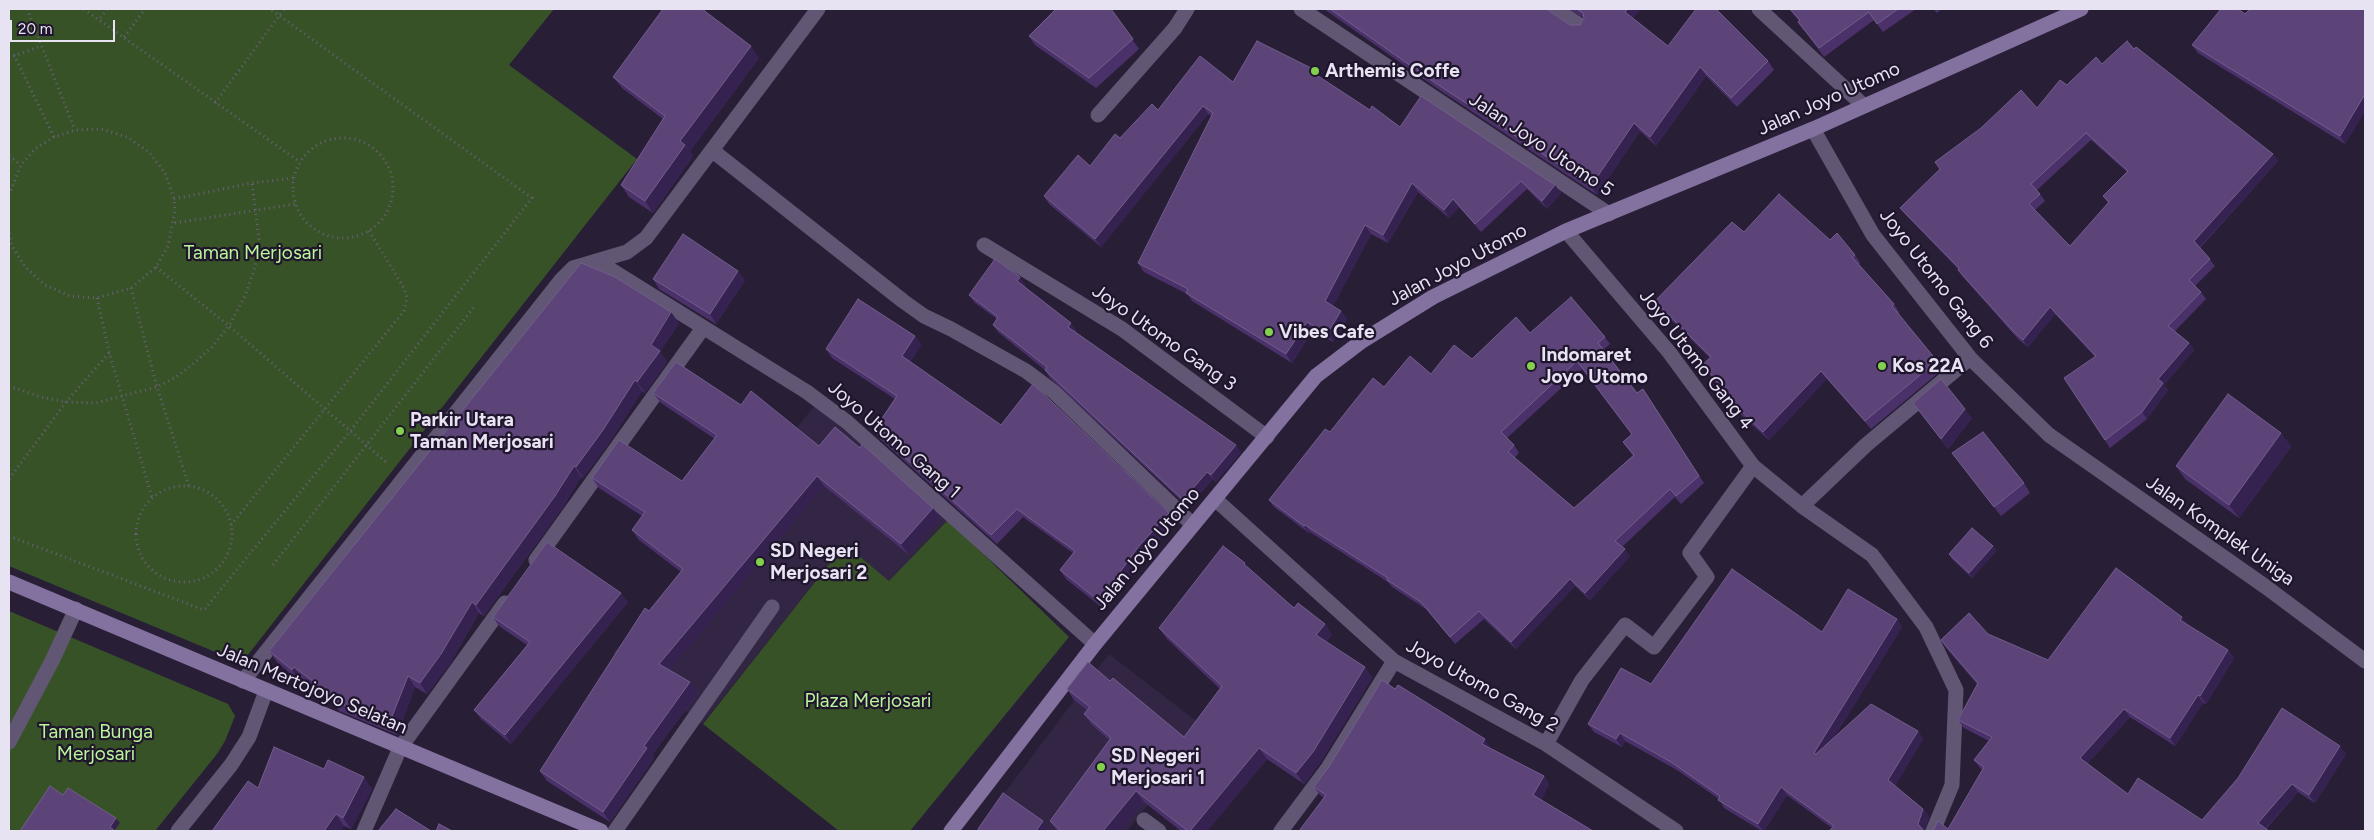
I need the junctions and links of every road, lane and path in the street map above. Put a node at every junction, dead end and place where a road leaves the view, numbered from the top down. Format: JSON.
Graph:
{"nodes":[{"id":1,"x":27,"y":9,"type":"edge"},
{"id":2,"x":84,"y":9,"type":"edge"},
{"id":3,"x":107,"y":9,"type":"edge"},
{"id":4,"x":145,"y":9,"type":"edge"},
{"id":5,"x":270,"y":9,"type":"edge"},
{"id":6,"x":284,"y":9,"type":"edge"},
{"id":7,"x":818,"y":9,"type":"edge"},
{"id":8,"x":1188,"y":9,"type":"edge"},
{"id":9,"x":1302,"y":9,"type":"edge"},
{"id":10,"x":1555,"y":9,"type":"edge"},
{"id":11,"x":1759,"y":9,"type":"edge"},
{"id":12,"x":2081,"y":9,"type":"edge"},
{"id":13,"x":279,"y":15,"type":"junction"},
{"id":14,"x":99,"y":20,"type":"junction"},
{"id":15,"x":1581,"y":26,"type":"edge"},
{"id":16,"x":124,"y":38,"type":"junction"},
{"id":17,"x":41,"y":46,"type":"junction"},
{"id":18,"x":14,"y":55,"type":"junction"},
{"id":19,"x":9,"y":58,"type":"edge"},
{"id":20,"x":215,"y":103,"type":"junction"},
{"id":21,"x":1864,"y":106,"type":"junction"},
{"id":22,"x":1098,"y":115,"type":"dead end"},
{"id":23,"x":1813,"y":129,"type":"junction"},
{"id":24,"x":75,"y":130,"type":"junction"},
{"id":25,"x":54,"y":136,"type":"junction"},
{"id":26,"x":713,"y":151,"type":"junction"},
{"id":27,"x":9,"y":156,"type":"edge"},
{"id":28,"x":300,"y":162,"type":"junction"},
{"id":29,"x":21,"y":165,"type":"junction"},
{"id":30,"x":294,"y":178,"type":"junction"},
{"id":31,"x":252,"y":183,"type":"junction"},
{"id":32,"x":9,"y":195,"type":"edge"},
{"id":33,"x":174,"y":198,"type":"junction"},
{"id":34,"x":295,"y":204,"type":"junction"},
{"id":35,"x":256,"y":210,"type":"junction"},
{"id":36,"x":1609,"y":214,"type":"junction"},
{"id":37,"x":174,"y":223,"type":"junction"},
{"id":38,"x":9,"y":231,"type":"edge"},
{"id":39,"x":369,"y":231,"type":"junction"},
{"id":40,"x":1566,"y":231,"type":"junction"},
{"id":41,"x":984,"y":245,"type":"dead end"},
{"id":42,"x":597,"y":261,"type":"junction"},
{"id":43,"x":156,"y":267,"type":"junction"},
{"id":44,"x":131,"y":288,"type":"junction"},
{"id":45,"x":97,"y":298,"type":"junction"},
{"id":46,"x":474,"y":307,"type":"dead end"},
{"id":47,"x":229,"y":326,"type":"junction"},
{"id":48,"x":703,"y":328,"type":"junction"},
{"id":49,"x":109,"y":352,"type":"junction"},
{"id":50,"x":1970,"y":358,"type":"junction"},
{"id":51,"x":9,"y":386,"type":"edge"},
{"id":52,"x":157,"y":387,"type":"junction"},
{"id":53,"x":123,"y":397,"type":"junction"},
{"id":54,"x":66,"y":402,"type":"junction"},
{"id":55,"x":326,"y":408,"type":"junction"},
{"id":56,"x":351,"y":430,"type":"junction"},
{"id":57,"x":2049,"y":435,"type":"joint"},
{"id":58,"x":1267,"y":437,"type":"junction"},
{"id":59,"x":368,"y":445,"type":"junction"},
{"id":60,"x":1753,"y":466,"type":"junction"},
{"id":61,"x":9,"y":479,"type":"edge"},
{"id":62,"x":405,"y":479,"type":"junction"},
{"id":63,"x":189,"y":486,"type":"junction"},
{"id":64,"x":152,"y":497,"type":"junction"},
{"id":65,"x":1215,"y":499,"type":"junction"},
{"id":66,"x":1802,"y":506,"type":"junction"},
{"id":67,"x":231,"y":524,"type":"junction"},
{"id":68,"x":1194,"y":525,"type":"junction"},
{"id":69,"x":9,"y":536,"type":"edge"},
{"id":70,"x":273,"y":565,"type":"dead end"},
{"id":71,"x":528,"y":570,"type":"edge"},
{"id":72,"x":9,"y":582,"type":"edge"},
{"id":73,"x":510,"y":594,"type":"edge"},
{"id":74,"x":772,"y":608,"type":"dead end"},
{"id":75,"x":76,"y":609,"type":"junction"},
{"id":76,"x":1095,"y":644,"type":"junction"},
{"id":77,"x":1394,"y":661,"type":"junction"},
{"id":78,"x":2365,"y":661,"type":"edge"},
{"id":79,"x":243,"y":681,"type":"junction"},
{"id":80,"x":266,"y":691,"type":"junction"},
{"id":81,"x":9,"y":742,"type":"edge"},
{"id":82,"x":1546,"y":744,"type":"junction"},
{"id":83,"x":400,"y":748,"type":"junction"},
{"id":84,"x":1144,"y":820,"type":"dead end"},
{"id":85,"x":178,"y":831,"type":"edge"},
{"id":86,"x":364,"y":831,"type":"edge"},
{"id":87,"x":601,"y":831,"type":"edge"},
{"id":88,"x":615,"y":831,"type":"edge"},
{"id":89,"x":951,"y":831,"type":"edge"},
{"id":90,"x":1159,"y":831,"type":"edge"},
{"id":91,"x":1281,"y":831,"type":"edge"},
{"id":92,"x":1676,"y":831,"type":"edge"},
{"id":93,"x":1933,"y":831,"type":"edge"}],
"edges":[{"from":1,"to":17,"type":"path"},
{"from":2,"to":14,"type":"path"},
{"from":3,"to":14,"type":"path"},
{"from":4,"to":16,"type":"path"},
{"from":5,"to":13,"type":"path"},
{"from":6,"to":13,"type":"path"},
{"from":7,"to":26,"type":"street"},
{"from":8,"to":22,"type":"street"},
{"from":9,"to":36,"type":"street","name":"Jalan Joyo Utomo 5"},
{"from":10,"to":15,"type":"street"},
{"from":11,"to":21,"type":"street"},
{"from":12,"to":21,"type":"main road","name":"Jalan Joyo Utomo"},
{"from":13,"to":20,"type":"path"},
{"from":13,"to":56,"type":"path"},
{"from":14,"to":16,"type":"path"},
{"from":16,"to":20,"type":"path"},
{"from":17,"to":18,"type":"path"},
{"from":17,"to":24,"type":"path"},
{"from":18,"to":19,"type":"path"},
{"from":18,"to":25,"type":"path"},
{"from":20,"to":28,"type":"path"},
{"from":21,"to":23,"type":"main road","name":"Jalan Joyo Utomo"},
{"from":23,"to":36,"type":"main road","name":"Jalan Joyo Utomo"},
{"from":23,"to":50,"type":"street","name":"Joyo Utomo Gang 6"},
{"from":24,"to":25,"type":"path"},
{"from":24,"to":33,"type":"path"},
{"from":25,"to":29,"type":"path"},
{"from":26,"to":42,"type":"street"},
{"from":26,"to":68,"type":"street"},
{"from":27,"to":29,"type":"path"},
{"from":28,"to":30,"type":"path"},
{"from":28,"to":39,"type":"path"},
{"from":29,"to":32,"type":"path"},
{"from":30,"to":31,"type":"path"},
{"from":30,"to":34,"type":"path"},
{"from":31,"to":33,"type":"path"},
{"from":31,"to":35,"type":"path"},
{"from":33,"to":37,"type":"path"},
{"from":34,"to":35,"type":"path"},
{"from":34,"to":39,"type":"path"},
{"from":35,"to":37,"type":"path"},
{"from":35,"to":47,"type":"path"},
{"from":36,"to":40,"type":"main road","name":"Jalan Joyo Utomo"},
{"from":37,"to":43,"type":"path"},
{"from":38,"to":45,"type":"path"},
{"from":39,"to":55,"type":"path"},
{"from":40,"to":58,"type":"main road","name":"Jalan Joyo Utomo"},
{"from":40,"to":60,"type":"street","name":"Joyo Utomo Gang 4"},
{"from":41,"to":58,"type":"street","name":"Joyo Utomo Gang 3"},
{"from":42,"to":48,"type":"street","name":"Joyo Utomo Gang 1"},
{"from":42,"to":62,"type":"street"},
{"from":43,"to":44,"type":"path"},
{"from":43,"to":47,"type":"path"},
{"from":44,"to":45,"type":"path"},
{"from":44,"to":52,"type":"path"},
{"from":45,"to":49,"type":"path"},
{"from":46,"to":59,"type":"path"},
{"from":47,"to":52,"type":"path"},
{"from":47,"to":55,"type":"path"},
{"from":48,"to":71,"type":"street"},
{"from":48,"to":76,"type":"street","name":"Joyo Utomo Gang 1"},
{"from":49,"to":53,"type":"path"},
{"from":49,"to":54,"type":"path"},
{"from":50,"to":57,"type":"street","name":"Joyo Utomo Gang 6"},
{"from":50,"to":66,"type":"street"},
{"from":51,"to":54,"type":"path"},
{"from":52,"to":53,"type":"path"},
{"from":52,"to":63,"type":"path"},
{"from":53,"to":54,"type":"path"},
{"from":53,"to":64,"type":"path"},
{"from":54,"to":61,"type":"path"},
{"from":55,"to":56,"type":"path"},
{"from":55,"to":67,"type":"path"},
{"from":56,"to":59,"type":"path"},
{"from":56,"to":69,"type":"path"},
{"from":57,"to":78,"type":"street","name":"Jalan Komplek Uniga"},
{"from":58,"to":65,"type":"main road","name":"Jalan Joyo Utomo"},
{"from":59,"to":62,"type":"path"},
{"from":59,"to":70,"type":"path"},
{"from":60,"to":66,"type":"street","name":"Joyo Utomo Gang 4"},
{"from":60,"to":82,"type":"street"},
{"from":62,"to":79,"type":"street"},
{"from":63,"to":64,"type":"path"},
{"from":63,"to":67,"type":"path"},
{"from":64,"to":67,"type":"path"},
{"from":65,"to":68,"type":"main road","name":"Jalan Joyo Utomo"},
{"from":65,"to":77,"type":"street","name":"Joyo Utomo Gang 2"},
{"from":66,"to":93,"type":"street","name":"Joyo Utomo Gang 4"},
{"from":68,"to":76,"type":"main road","name":"Jalan Joyo Utomo"},
{"from":72,"to":75,"type":"main road","name":"Jalan Mertojoyo Selatan"},
{"from":73,"to":83,"type":"street"},
{"from":74,"to":88,"type":"street"},
{"from":75,"to":79,"type":"main road","name":"Jalan Mertojoyo Selatan"},
{"from":75,"to":81,"type":"street"},
{"from":76,"to":89,"type":"main road","name":"Jalan Joyo Utomo"},
{"from":77,"to":82,"type":"street","name":"Joyo Utomo Gang 2"},
{"from":77,"to":91,"type":"street"},
{"from":79,"to":80,"type":"main road","name":"Jalan Mertojoyo Selatan"},
{"from":80,"to":83,"type":"main road","name":"Jalan Mertojoyo Selatan"},
{"from":80,"to":85,"type":"street"},
{"from":82,"to":92,"type":"street","name":"Joyo Utomo Gang 2"},
{"from":83,"to":86,"type":"street"},
{"from":83,"to":87,"type":"main road","name":"Jalan Mertojoyo Selatan"},
{"from":84,"to":90,"type":"street"}]}
